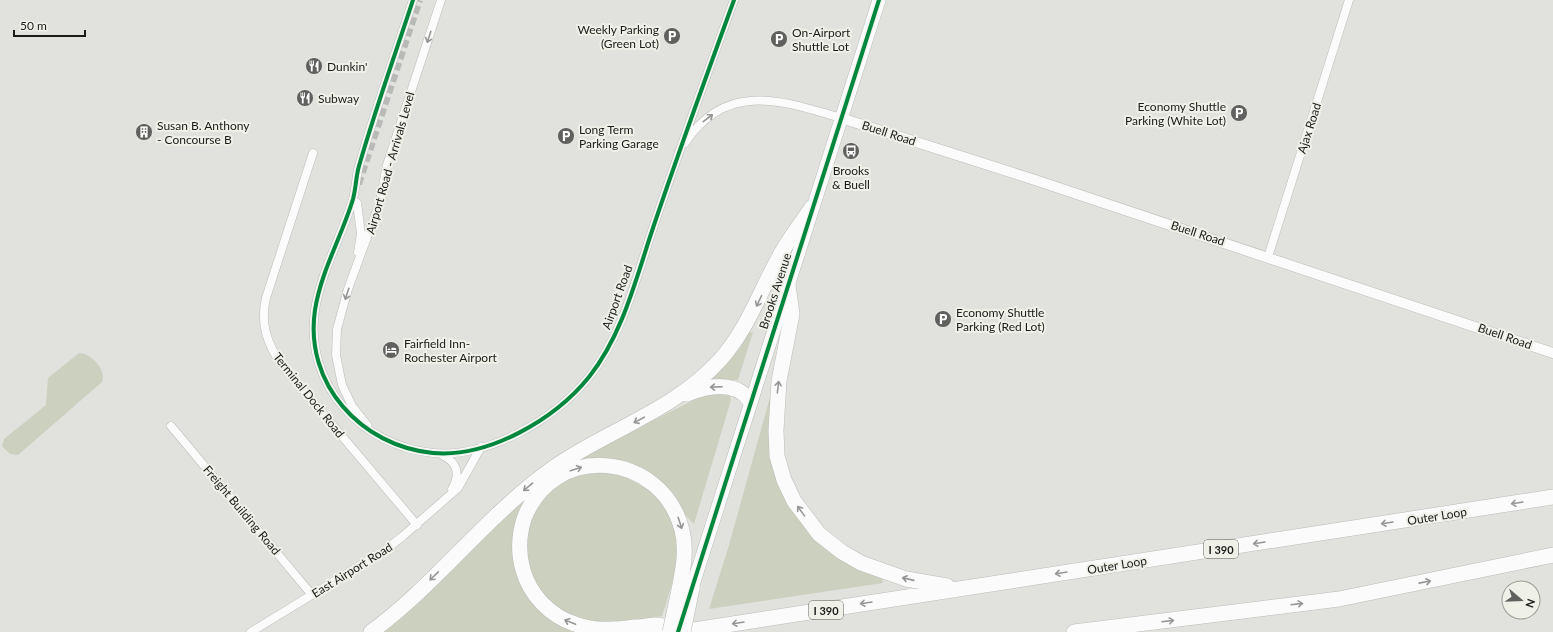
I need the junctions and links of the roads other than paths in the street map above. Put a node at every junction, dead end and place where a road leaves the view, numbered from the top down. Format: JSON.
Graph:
{"nodes":[{"id":1,"x":413,"y":0,"type":"edge"},
{"id":2,"x":441,"y":0,"type":"edge"},
{"id":3,"x":734,"y":0,"type":"edge"},
{"id":4,"x":879,"y":0,"type":"edge"},
{"id":5,"x":1349,"y":0,"type":"edge"},
{"id":6,"x":841,"y":118,"type":"junction"},
{"id":7,"x":313,"y":153,"type":"dead end"},
{"id":8,"x":676,"y":160,"type":"junction"},
{"id":9,"x":354,"y":202,"type":"junction"},
{"id":10,"x":812,"y":207,"type":"junction"},
{"id":11,"x":1268,"y":257,"type":"junction"},
{"id":12,"x":351,"y":280,"type":"junction"},
{"id":13,"x":788,"y":284,"type":"junction"},
{"id":14,"x":1553,"y":352,"type":"edge"},
{"id":15,"x":750,"y":402,"type":"junction"},
{"id":16,"x":661,"y":408,"type":"junction"},
{"id":17,"x":171,"y":426,"type":"dead end"},
{"id":18,"x":381,"y":437,"type":"junction"},
{"id":19,"x":481,"y":448,"type":"junction"},
{"id":20,"x":439,"y":454,"type":"junction"},
{"id":21,"x":446,"y":498,"type":"junction"},
{"id":22,"x":1553,"y":498,"type":"edge"},
{"id":23,"x":417,"y":525,"type":"junction"},
{"id":24,"x":1553,"y":555,"type":"edge"},
{"id":25,"x":686,"y":589,"type":"junction"},
{"id":26,"x":960,"y":589,"type":"junction"},
{"id":27,"x":312,"y":595,"type":"junction"},
{"id":28,"x":1138,"y":625,"type":"junction"},
{"id":29,"x":685,"y":631,"type":"edge"},
{"id":30,"x":251,"y":632,"type":"edge"},
{"id":31,"x":371,"y":632,"type":"edge"},
{"id":32,"x":670,"y":632,"type":"edge"},
{"id":33,"x":1074,"y":632,"type":"edge"},
{"id":34,"x":1114,"y":632,"type":"edge"}],
"edges":[{"from":1,"to":9,"type":"street"},
{"from":2,"to":12,"type":"street","name":"Airport Road - Arrivals Level","one_way":true},
{"from":3,"to":8,"type":"street","name":"Airport Road"},
{"from":4,"to":6,"type":"main road","name":"Brooks Avenue"},
{"from":5,"to":11,"type":"street","name":"Ajax Road"},
{"from":8,"to":6,"type":"street","name":"Airport Road","one_way":true},
{"from":6,"to":10,"type":"main road","name":"Brooks Avenue"},
{"from":6,"to":11,"type":"street","name":"Buell Road"},
{"from":7,"to":23,"type":"street","name":"Terminal Dock Road"},
{"from":8,"to":19,"type":"street","name":"Airport Road"},
{"from":9,"to":12,"type":"street","name":"Airport Road - Arrivals Level"},
{"from":9,"to":18,"type":"street"},
{"from":10,"to":13,"type":"main road","name":"Brooks Avenue"},
{"from":10,"to":16,"type":"highway","one_way":true},
{"from":11,"to":14,"type":"street","name":"Buell Road"},
{"from":12,"to":18,"type":"street","name":"Airport Road - Arrivals Level","one_way":true},
{"from":13,"to":15,"type":"main road","name":"Brooks Avenue"},
{"from":26,"to":13,"type":"highway","one_way":true},
{"from":15,"to":16,"type":"highway","one_way":true},
{"from":15,"to":25,"type":"main road","name":"Brooks Avenue"},
{"from":16,"to":31,"type":"highway","one_way":true},
{"from":17,"to":27,"type":"street","name":"Freight Building Road"},
{"from":18,"to":20,"type":"street","name":"Airport Road"},
{"from":19,"to":20,"type":"street","name":"Airport Road"},
{"from":19,"to":21,"type":"street","name":"East Airport Road"},
{"from":20,"to":21,"type":"street","name":"East Airport Road"},
{"from":21,"to":23,"type":"street","name":"East Airport Road"},
{"from":22,"to":26,"type":"highway","name":"Outer Loop","number":"I 390","one_way":true},
{"from":23,"to":27,"type":"street","name":"East Airport Road"},
{"from":28,"to":24,"type":"highway","one_way":true},
{"from":25,"to":29,"type":"highway","bridge":true},
{"from":29,"to":25,"type":"highway","name":"Outer Loop","one_way":true},
{"from":25,"to":32,"type":"highway","bridge":true},
{"from":26,"to":29,"type":"highway","name":"Outer Loop","number":"I 390","one_way":true},
{"from":27,"to":30,"type":"street","name":"East Airport Road"},
{"from":28,"to":33,"type":"highway"},
{"from":28,"to":34,"type":"highway"}]}
